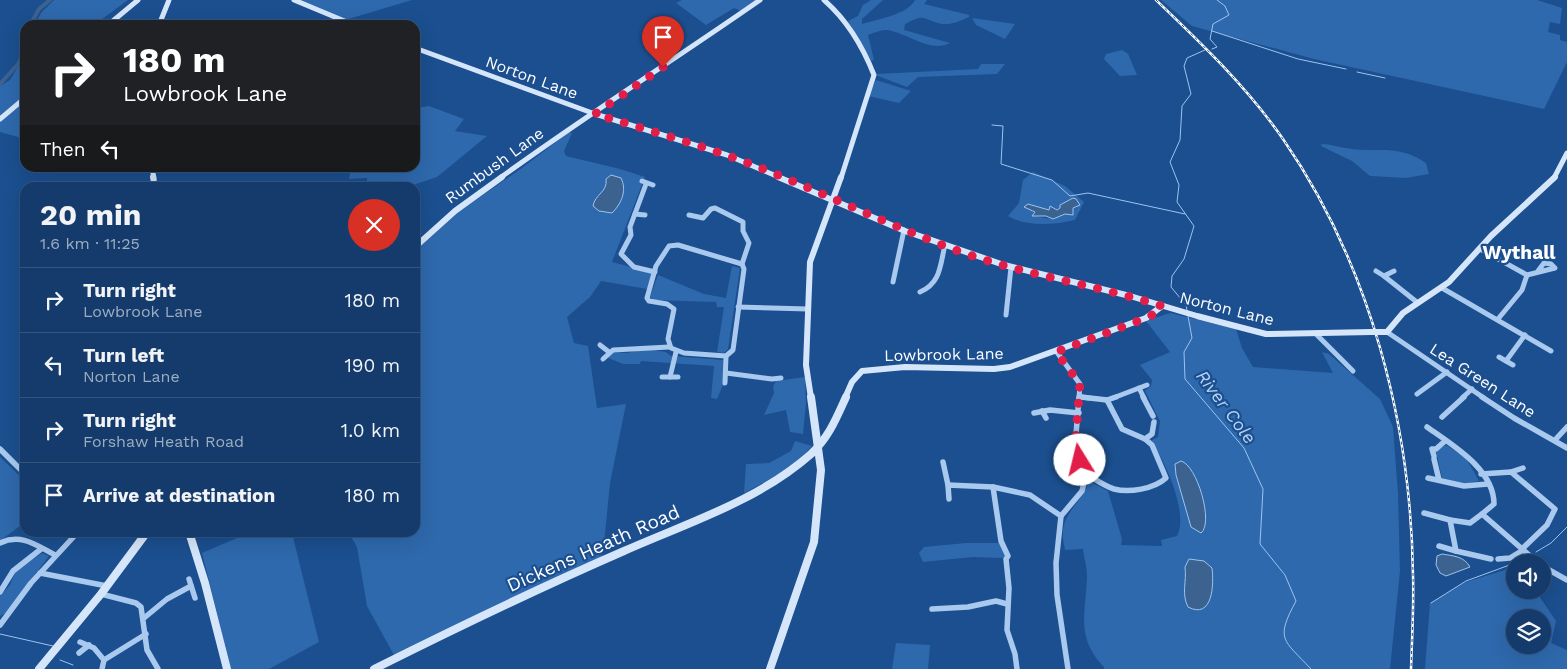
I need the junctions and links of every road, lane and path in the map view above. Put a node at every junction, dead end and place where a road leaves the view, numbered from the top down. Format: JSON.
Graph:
{"nodes":[{"id":1,"x":138,"y":0,"type":"edge"},
{"id":2,"x":169,"y":0,"type":"edge"},
{"id":3,"x":294,"y":0,"type":"edge"},
{"id":4,"x":760,"y":0,"type":"edge"},
{"id":5,"x":824,"y":0,"type":"edge"},
{"id":6,"x":114,"y":20,"type":"edge"},
{"id":7,"x":162,"y":20,"type":"edge"},
{"id":8,"x":342,"y":20,"type":"edge"},
{"id":9,"x":420,"y":50,"type":"edge"},
{"id":10,"x":20,"y":102,"type":"edge"},
{"id":11,"x":595,"y":114,"type":"junction"},
{"id":12,"x":0,"y":119,"type":"edge"},
{"id":13,"x":1566,"y":156,"type":"edge"},
{"id":14,"x":653,"y":185,"type":"dead end"},
{"id":15,"x":835,"y":200,"type":"junction"},
{"id":16,"x":635,"y":214,"type":"junction"},
{"id":17,"x":645,"y":215,"type":"dead end"},
{"id":18,"x":689,"y":215,"type":"dead end"},
{"id":19,"x":904,"y":230,"type":"junction"},
{"id":20,"x":420,"y":243,"type":"edge"},
{"id":21,"x":944,"y":245,"type":"junction"},
{"id":22,"x":1480,"y":249,"type":"junction"},
{"id":23,"x":742,"y":264,"type":"junction"},
{"id":24,"x":1011,"y":267,"type":"junction"},
{"id":25,"x":1376,"y":271,"type":"dead end"},
{"id":26,"x":1394,"y":271,"type":"dead end"},
{"id":27,"x":1538,"y":271,"type":"dead end"},
{"id":28,"x":655,"y":272,"type":"junction"},
{"id":29,"x":1527,"y":275,"type":"junction"},
{"id":30,"x":1384,"y":276,"type":"junction"},
{"id":31,"x":893,"y":282,"type":"dead end"},
{"id":32,"x":931,"y":288,"type":"junction"},
{"id":33,"x":1442,"y":288,"type":"junction"},
{"id":34,"x":920,"y":292,"type":"dead end"},
{"id":35,"x":937,"y":293,"type":"dead end"},
{"id":36,"x":1418,"y":303,"type":"junction"},
{"id":37,"x":1162,"y":306,"type":"junction"},
{"id":38,"x":738,"y":307,"type":"junction"},
{"id":39,"x":808,"y":309,"type":"junction"},
{"id":40,"x":1006,"y":315,"type":"dead end"},
{"id":41,"x":1498,"y":319,"type":"junction"},
{"id":42,"x":1379,"y":332,"type":"junction"},
{"id":43,"x":1316,"y":334,"type":"junction"},
{"id":44,"x":1526,"y":335,"type":"junction"},
{"id":45,"x":600,"y":345,"type":"dead end"},
{"id":46,"x":669,"y":347,"type":"junction"},
{"id":47,"x":1551,"y":351,"type":"dead end"},
{"id":48,"x":610,"y":352,"type":"junction"},
{"id":49,"x":676,"y":352,"type":"junction"},
{"id":50,"x":1056,"y":352,"type":"junction"},
{"id":51,"x":726,"y":356,"type":"junction"},
{"id":52,"x":1499,"y":357,"type":"dead end"},
{"id":53,"x":602,"y":359,"type":"dead end"},
{"id":54,"x":1506,"y":361,"type":"junction"},
{"id":55,"x":1513,"y":365,"type":"dead end"},
{"id":56,"x":1353,"y":371,"type":"dead end"},
{"id":57,"x":1447,"y":372,"type":"junction"},
{"id":58,"x":726,"y":373,"type":"junction"},
{"id":59,"x":662,"y":376,"type":"dead end"},
{"id":60,"x":670,"y":377,"type":"junction"},
{"id":61,"x":678,"y":378,"type":"dead end"},
{"id":62,"x":781,"y":378,"type":"dead end"},
{"id":63,"x":772,"y":379,"type":"junction"},
{"id":64,"x":725,"y":383,"type":"dead end"},
{"id":65,"x":1147,"y":385,"type":"dead end"},
{"id":66,"x":771,"y":386,"type":"dead end"},
{"id":67,"x":1139,"y":388,"type":"junction"},
{"id":68,"x":1472,"y":389,"type":"junction"},
{"id":69,"x":1417,"y":394,"type":"dead end"},
{"id":70,"x":1081,"y":397,"type":"junction"},
{"id":71,"x":1106,"y":400,"type":"junction"},
{"id":72,"x":1042,"y":411,"type":"junction"},
{"id":73,"x":1034,"y":413,"type":"dead end"},
{"id":74,"x":1079,"y":414,"type":"junction"},
{"id":75,"x":1442,"y":416,"type":"dead end"},
{"id":76,"x":1046,"y":418,"type":"dead end"},
{"id":77,"x":1427,"y":427,"type":"dead end"},
{"id":78,"x":1567,"y":427,"type":"edge"},
{"id":79,"x":1145,"y":439,"type":"junction"},
{"id":80,"x":1445,"y":440,"type":"junction"},
{"id":81,"x":1555,"y":440,"type":"junction"},
{"id":82,"x":818,"y":446,"type":"junction"},
{"id":83,"x":1567,"y":448,"type":"edge"},
{"id":84,"x":0,"y":449,"type":"edge"},
{"id":85,"x":944,"y":462,"type":"dead end"},
{"id":86,"x":1523,"y":468,"type":"dead end"},
{"id":87,"x":20,"y":469,"type":"edge"},
{"id":88,"x":1511,"y":472,"type":"junction"},
{"id":89,"x":1086,"y":474,"type":"junction"},
{"id":90,"x":1481,"y":474,"type":"junction"},
{"id":91,"x":1428,"y":478,"type":"dead end"},
{"id":92,"x":1439,"y":480,"type":"junction"},
{"id":93,"x":1488,"y":484,"type":"junction"},
{"id":94,"x":948,"y":485,"type":"junction"},
{"id":95,"x":993,"y":488,"type":"junction"},
{"id":96,"x":949,"y":499,"type":"dead end"},
{"id":97,"x":1424,"y":513,"type":"dead end"},
{"id":98,"x":1482,"y":514,"type":"junction"},
{"id":99,"x":1061,"y":516,"type":"junction"},
{"id":100,"x":1450,"y":520,"type":"junction"},
{"id":101,"x":73,"y":537,"type":"edge"},
{"id":102,"x":140,"y":537,"type":"edge"},
{"id":103,"x":191,"y":537,"type":"edge"},
{"id":104,"x":0,"y":543,"type":"edge"},
{"id":105,"x":1439,"y":546,"type":"dead end"},
{"id":106,"x":41,"y":548,"type":"junction"},
{"id":107,"x":1522,"y":550,"type":"junction"},
{"id":108,"x":1456,"y":551,"type":"junction"},
{"id":109,"x":1527,"y":554,"type":"edge"},
{"id":110,"x":55,"y":555,"type":"junction"},
{"id":111,"x":1490,"y":559,"type":"dead end"},
{"id":112,"x":1498,"y":559,"type":"dead end"},
{"id":113,"x":1551,"y":571,"type":"edge"},
{"id":114,"x":40,"y":573,"type":"junction"},
{"id":115,"x":1567,"y":580,"type":"edge"},
{"id":116,"x":3,"y":585,"type":"edge"},
{"id":117,"x":104,"y":590,"type":"junction"},
{"id":118,"x":0,"y":592,"type":"edge"},
{"id":119,"x":195,"y":598,"type":"dead end"},
{"id":120,"x":1007,"y":604,"type":"junction"},
{"id":121,"x":932,"y":609,"type":"dead end"},
{"id":122,"x":144,"y":618,"type":"junction"},
{"id":123,"x":1,"y":622,"type":"edge"},
{"id":124,"x":146,"y":634,"type":"junction"},
{"id":125,"x":80,"y":642,"type":"dead end"},
{"id":126,"x":89,"y":645,"type":"junction"},
{"id":127,"x":79,"y":653,"type":"dead end"},
{"id":128,"x":104,"y":660,"type":"junction"},
{"id":129,"x":39,"y":669,"type":"edge"},
{"id":130,"x":102,"y":669,"type":"edge"},
{"id":131,"x":158,"y":669,"type":"edge"},
{"id":132,"x":226,"y":669,"type":"edge"},
{"id":133,"x":374,"y":669,"type":"edge"},
{"id":134,"x":770,"y":669,"type":"edge"},
{"id":135,"x":1017,"y":669,"type":"edge"},
{"id":136,"x":1068,"y":669,"type":"edge"}],
"edges":[{"from":1,"to":6,"type":"street"},
{"from":2,"to":7,"type":"street"},
{"from":3,"to":8,"type":"street"},
{"from":4,"to":11,"type":"street","name":"Rumbush Lane"},
{"from":5,"to":15,"type":"street"},
{"from":9,"to":11,"type":"street","name":"Norton Lane"},
{"from":10,"to":12,"type":"street"},
{"from":11,"to":15,"type":"street","name":"Norton Lane"},
{"from":11,"to":20,"type":"street","name":"Rumbush Lane"},
{"from":13,"to":22,"type":"street"},
{"from":14,"to":16,"type":"street"},
{"from":15,"to":19,"type":"street","name":"Norton Lane"},
{"from":15,"to":39,"type":"street"},
{"from":16,"to":17,"type":"street"},
{"from":16,"to":28,"type":"street"},
{"from":18,"to":23,"type":"street"},
{"from":19,"to":21,"type":"street","name":"Norton Lane"},
{"from":19,"to":31,"type":"street"},
{"from":21,"to":24,"type":"street","name":"Norton Lane"},
{"from":21,"to":32,"type":"street"},
{"from":22,"to":29,"type":"street"},
{"from":22,"to":33,"type":"street"},
{"from":23,"to":28,"type":"street"},
{"from":23,"to":38,"type":"street"},
{"from":24,"to":37,"type":"street","name":"Norton Lane"},
{"from":24,"to":40,"type":"street"},
{"from":25,"to":30,"type":"street"},
{"from":26,"to":30,"type":"street"},
{"from":27,"to":29,"type":"street"},
{"from":28,"to":46,"type":"street"},
{"from":29,"to":41,"type":"street"},
{"from":30,"to":36,"type":"street"},
{"from":32,"to":34,"type":"street"},
{"from":32,"to":35,"type":"street"},
{"from":33,"to":36,"type":"street"},
{"from":33,"to":41,"type":"street"},
{"from":36,"to":42,"type":"street"},
{"from":37,"to":43,"type":"street","name":"Norton Lane"},
{"from":37,"to":50,"type":"street","name":"Lowbrook Lane"},
{"from":38,"to":39,"type":"street"},
{"from":38,"to":51,"type":"street"},
{"from":39,"to":82,"type":"street"},
{"from":41,"to":44,"type":"street"},
{"from":42,"to":43,"type":"street","name":"Norton Lane"},
{"from":42,"to":57,"type":"street","name":"Lea Green Lane"},
{"from":43,"to":56,"type":"street"},
{"from":44,"to":47,"type":"street"},
{"from":44,"to":54,"type":"street"},
{"from":45,"to":48,"type":"street"},
{"from":46,"to":48,"type":"street"},
{"from":46,"to":49,"type":"street"},
{"from":48,"to":53,"type":"street"},
{"from":49,"to":51,"type":"street"},
{"from":49,"to":60,"type":"street"},
{"from":50,"to":70,"type":"street"},
{"from":50,"to":82,"type":"street","name":"Lowbrook Lane"},
{"from":51,"to":58,"type":"street"},
{"from":52,"to":54,"type":"street"},
{"from":54,"to":55,"type":"street"},
{"from":57,"to":68,"type":"street","name":"Lea Green Lane"},
{"from":57,"to":69,"type":"street"},
{"from":58,"to":63,"type":"street"},
{"from":58,"to":64,"type":"street"},
{"from":59,"to":60,"type":"street"},
{"from":60,"to":61,"type":"street"},
{"from":62,"to":63,"type":"street"},
{"from":63,"to":66,"type":"street"},
{"from":65,"to":67,"type":"street"},
{"from":67,"to":71,"type":"street"},
{"from":67,"to":79,"type":"street"},
{"from":68,"to":75,"type":"street"},
{"from":68,"to":81,"type":"street","name":"Lea Green Lane"},
{"from":70,"to":71,"type":"street"},
{"from":70,"to":74,"type":"street"},
{"from":71,"to":79,"type":"street"},
{"from":72,"to":73,"type":"street"},
{"from":72,"to":74,"type":"street"},
{"from":72,"to":76,"type":"street"},
{"from":74,"to":89,"type":"street"},
{"from":77,"to":80,"type":"street"},
{"from":78,"to":81,"type":"street"},
{"from":79,"to":89,"type":"street"},
{"from":80,"to":90,"type":"street"},
{"from":80,"to":92,"type":"street"},
{"from":81,"to":83,"type":"street","name":"Lea Green Lane"},
{"from":82,"to":133,"type":"street","name":"Dickens Heath Road"},
{"from":82,"to":134,"type":"street"},
{"from":84,"to":87,"type":"street"},
{"from":85,"to":94,"type":"street"},
{"from":86,"to":88,"type":"street"},
{"from":88,"to":90,"type":"street"},
{"from":88,"to":107,"type":"street"},
{"from":89,"to":99,"type":"street"},
{"from":90,"to":93,"type":"street"},
{"from":91,"to":92,"type":"street"},
{"from":92,"to":93,"type":"street"},
{"from":93,"to":98,"type":"street"},
{"from":94,"to":95,"type":"street"},
{"from":94,"to":96,"type":"street"},
{"from":95,"to":99,"type":"street"},
{"from":95,"to":120,"type":"street"},
{"from":97,"to":100,"type":"street"},
{"from":98,"to":100,"type":"street"},
{"from":98,"to":107,"type":"street"},
{"from":99,"to":136,"type":"street"},
{"from":100,"to":108,"type":"street"},
{"from":101,"to":110,"type":"street"},
{"from":102,"to":117,"type":"street"},
{"from":103,"to":132,"type":"street"},
{"from":104,"to":106,"type":"street"},
{"from":105,"to":108,"type":"street"},
{"from":106,"to":110,"type":"street"},
{"from":106,"to":116,"type":"street"},
{"from":107,"to":109,"type":"street"},
{"from":107,"to":112,"type":"street"},
{"from":108,"to":111,"type":"street"},
{"from":110,"to":114,"type":"street"},
{"from":113,"to":115,"type":"street"},
{"from":114,"to":117,"type":"street"},
{"from":114,"to":123,"type":"street"},
{"from":116,"to":118,"type":"street"},
{"from":117,"to":122,"type":"street"},
{"from":117,"to":129,"type":"street"},
{"from":119,"to":122,"type":"street"},
{"from":120,"to":121,"type":"street"},
{"from":120,"to":135,"type":"street"},
{"from":122,"to":124,"type":"street"},
{"from":124,"to":128,"type":"street"},
{"from":124,"to":131,"type":"street"},
{"from":125,"to":126,"type":"street"},
{"from":126,"to":127,"type":"street"},
{"from":126,"to":128,"type":"street"},
{"from":128,"to":130,"type":"street"}]}
